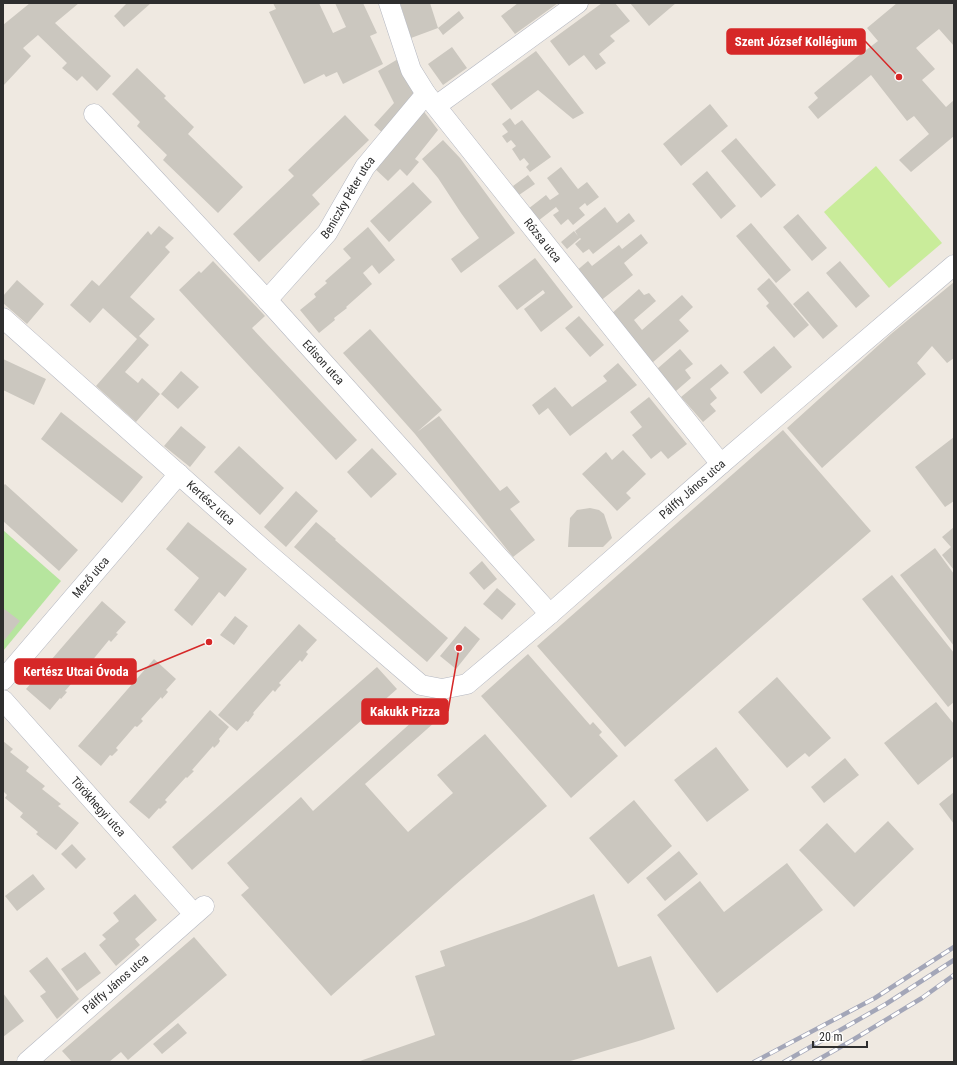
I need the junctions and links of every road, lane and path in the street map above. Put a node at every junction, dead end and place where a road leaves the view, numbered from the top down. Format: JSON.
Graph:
{"nodes":[{"id":1,"x":389,"y":3,"type":"edge"},
{"id":2,"x":578,"y":3,"type":"edge"},
{"id":3,"x":431,"y":100,"type":"junction"},
{"id":4,"x":94,"y":114,"type":"dead end"},
{"id":5,"x":954,"y":265,"type":"edge"},
{"id":6,"x":267,"y":300,"type":"junction"},
{"id":7,"x":3,"y":318,"type":"edge"},
{"id":8,"x":721,"y":464,"type":"junction"},
{"id":9,"x":179,"y":474,"type":"junction"},
{"id":10,"x":550,"y":614,"type":"junction"},
{"id":11,"x":3,"y":680,"type":"edge"},
{"id":12,"x":421,"y":685,"type":"joint"},
{"id":13,"x":3,"y":700,"type":"edge"},
{"id":14,"x":199,"y":910,"type":"joint"},
{"id":15,"x":27,"y":1062,"type":"edge"}],
"edges":[{"from":1,"to":3,"type":"street","name":"Rózsa utca"},
{"from":2,"to":3,"type":"street","name":"Beniczky Péter utca"},
{"from":3,"to":6,"type":"street","name":"Beniczky Péter utca"},
{"from":3,"to":8,"type":"street","name":"Rózsa utca"},
{"from":4,"to":6,"type":"street","name":"Edison utca"},
{"from":5,"to":8,"type":"street","name":"Pálffy János utca"},
{"from":6,"to":10,"type":"street","name":"Edison utca"},
{"from":7,"to":9,"type":"street","name":"Kertész utca"},
{"from":8,"to":10,"type":"street","name":"Pálffy János utca"},
{"from":9,"to":11,"type":"street","name":"Mező utca"},
{"from":9,"to":12,"type":"street","name":"Kertész utca"},
{"from":10,"to":12,"type":"street","name":"Pálffy János utca"},
{"from":13,"to":14,"type":"street","name":"Törökhegyi utca"},
{"from":14,"to":15,"type":"street","name":"Pálffy János utca"}]}
